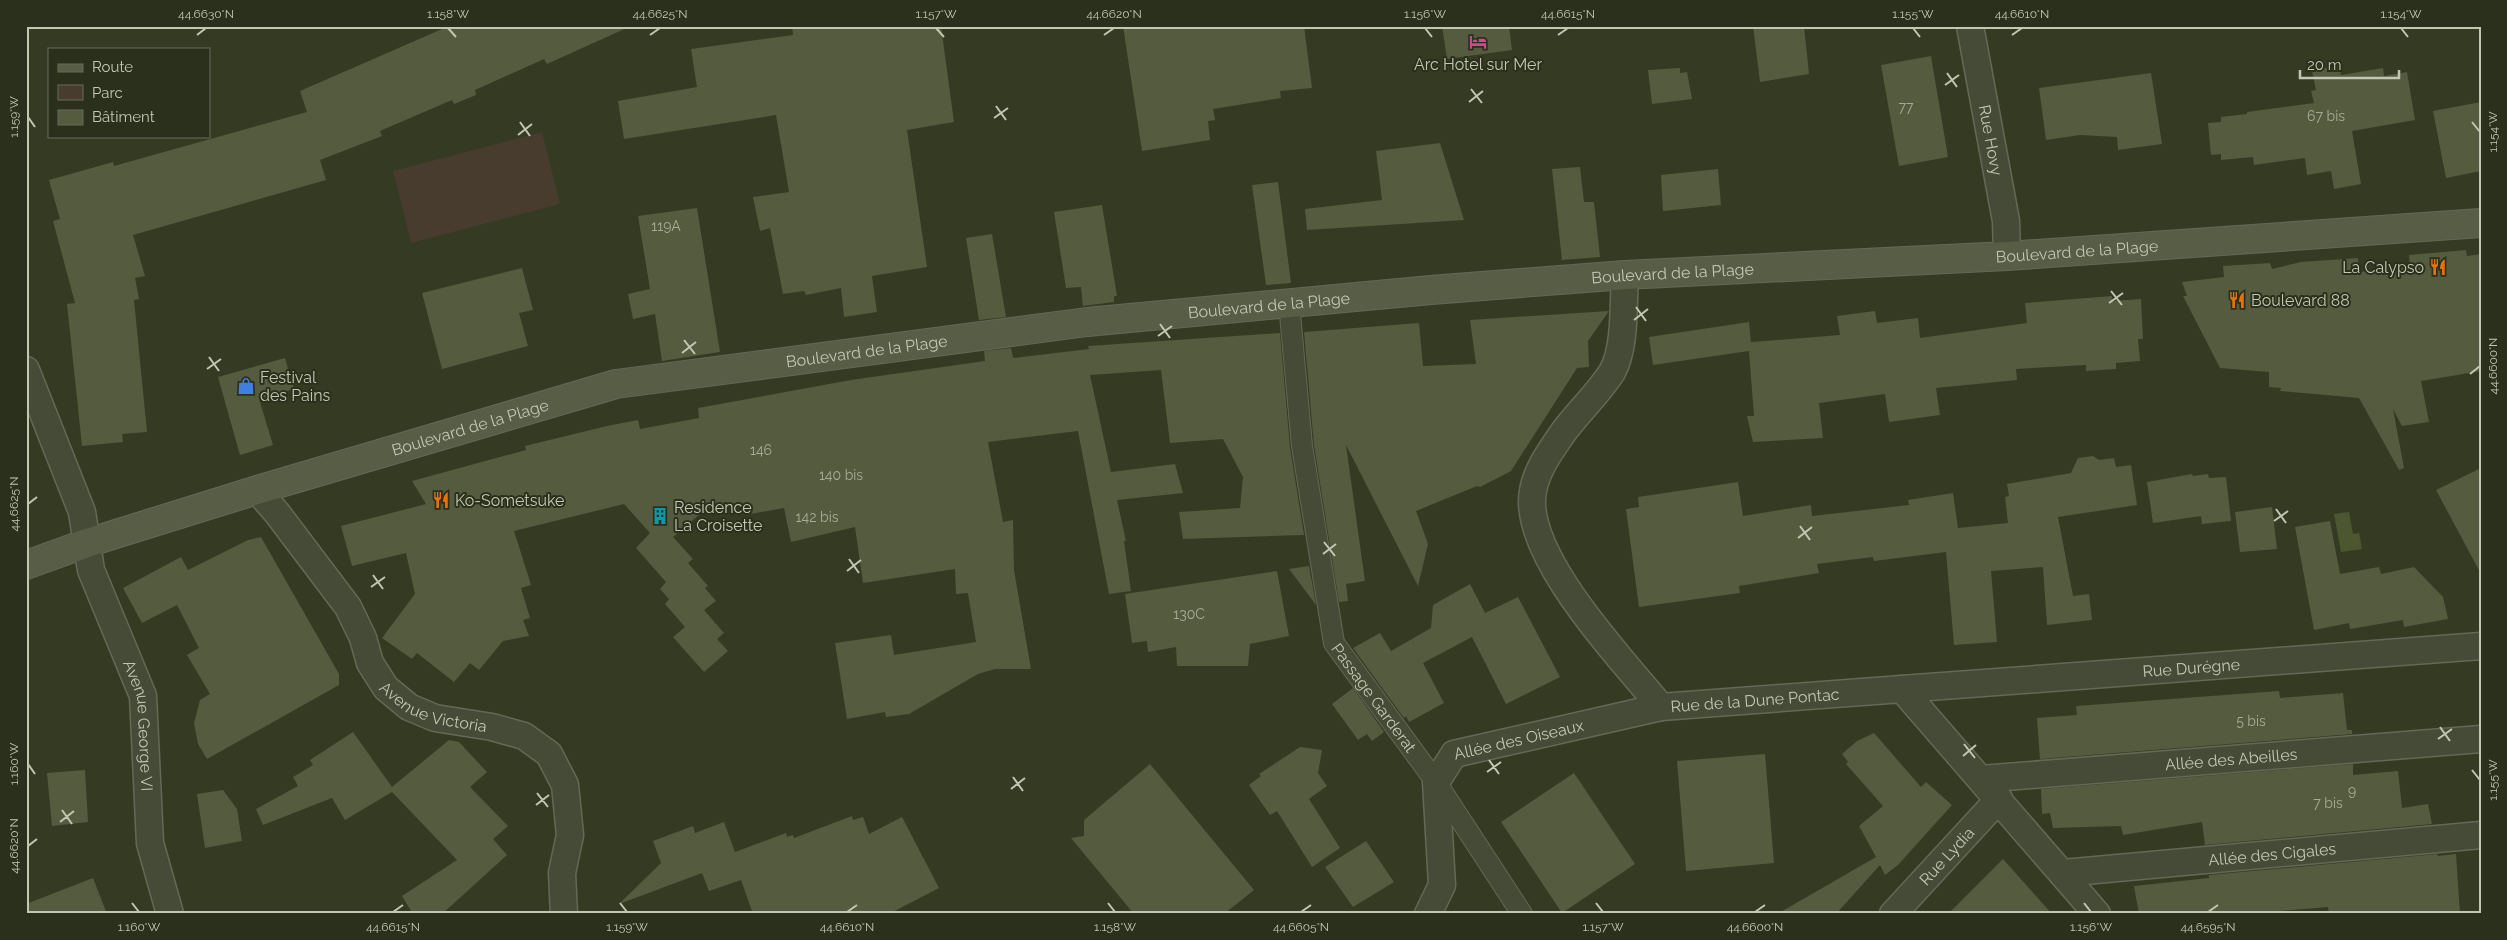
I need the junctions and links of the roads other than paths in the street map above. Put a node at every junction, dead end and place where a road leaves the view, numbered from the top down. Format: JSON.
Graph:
{"nodes":[{"id":1,"x":1970,"y":26,"type":"edge"},
{"id":2,"x":2481,"y":223,"type":"edge"},
{"id":3,"x":2008,"y":256,"type":"junction"},
{"id":4,"x":1624,"y":275,"type":"junction"},
{"id":5,"x":1288,"y":303,"type":"junction"},
{"id":6,"x":26,"y":370,"type":"edge"},
{"id":7,"x":257,"y":490,"type":"junction"},
{"id":8,"x":87,"y":543,"type":"junction"},
{"id":9,"x":26,"y":565,"type":"edge"},
{"id":10,"x":2481,"y":646,"type":"edge"},
{"id":11,"x":1902,"y":688,"type":"junction"},
{"id":12,"x":1660,"y":707,"type":"junction"},
{"id":13,"x":2481,"y":739,"type":"edge"},
{"id":14,"x":1981,"y":779,"type":"junction"},
{"id":15,"x":1436,"y":782,"type":"junction"},
{"id":16,"x":1999,"y":799,"type":"junction"},
{"id":17,"x":2481,"y":835,"type":"edge"},
{"id":18,"x":2062,"y":873,"type":"junction"},
{"id":19,"x":170,"y":914,"type":"edge"},
{"id":20,"x":564,"y":914,"type":"edge"},
{"id":21,"x":1428,"y":914,"type":"edge"},
{"id":22,"x":1522,"y":914,"type":"edge"},
{"id":23,"x":1893,"y":914,"type":"edge"},
{"id":24,"x":2097,"y":914,"type":"edge"}],
"edges":[{"from":1,"to":3,"type":"street","name":"Rue Hovy"},
{"from":2,"to":3,"type":"main road","name":"Boulevard de la Plage"},
{"from":3,"to":4,"type":"main road","name":"Boulevard de la Plage"},
{"from":4,"to":5,"type":"main road","name":"Boulevard de la Plage"},
{"from":4,"to":12,"type":"street","name":"Rue de la Dune Pontac"},
{"from":5,"to":7,"type":"main road","name":"Boulevard de la Plage"},
{"from":5,"to":15,"type":"street","name":"Passage Garderat"},
{"from":6,"to":8,"type":"street","name":"Avenue George VI"},
{"from":7,"to":8,"type":"main road","name":"Boulevard de la Plage"},
{"from":7,"to":20,"type":"street","name":"Avenue Victoria"},
{"from":8,"to":9,"type":"main road","name":"Boulevard de la Plage"},
{"from":8,"to":19,"type":"street","name":"Avenue George VI"},
{"from":10,"to":11,"type":"street","name":"Rue Durégne"},
{"from":11,"to":12,"type":"street","name":"Rue de la Dune Pontac"},
{"from":11,"to":14,"type":"street"},
{"from":12,"to":15,"type":"street","name":"Allée des Oiseaux"},
{"from":13,"to":14,"type":"street","name":"Allée des Abeilles"},
{"from":14,"to":16,"type":"street"},
{"from":15,"to":21,"type":"street"},
{"from":15,"to":22,"type":"street","name":"Passage Garderat"},
{"from":16,"to":18,"type":"street"},
{"from":16,"to":23,"type":"street","name":"Rue Lydia"},
{"from":17,"to":18,"type":"street","name":"Allée des Cigales"},
{"from":18,"to":24,"type":"street"}]}
